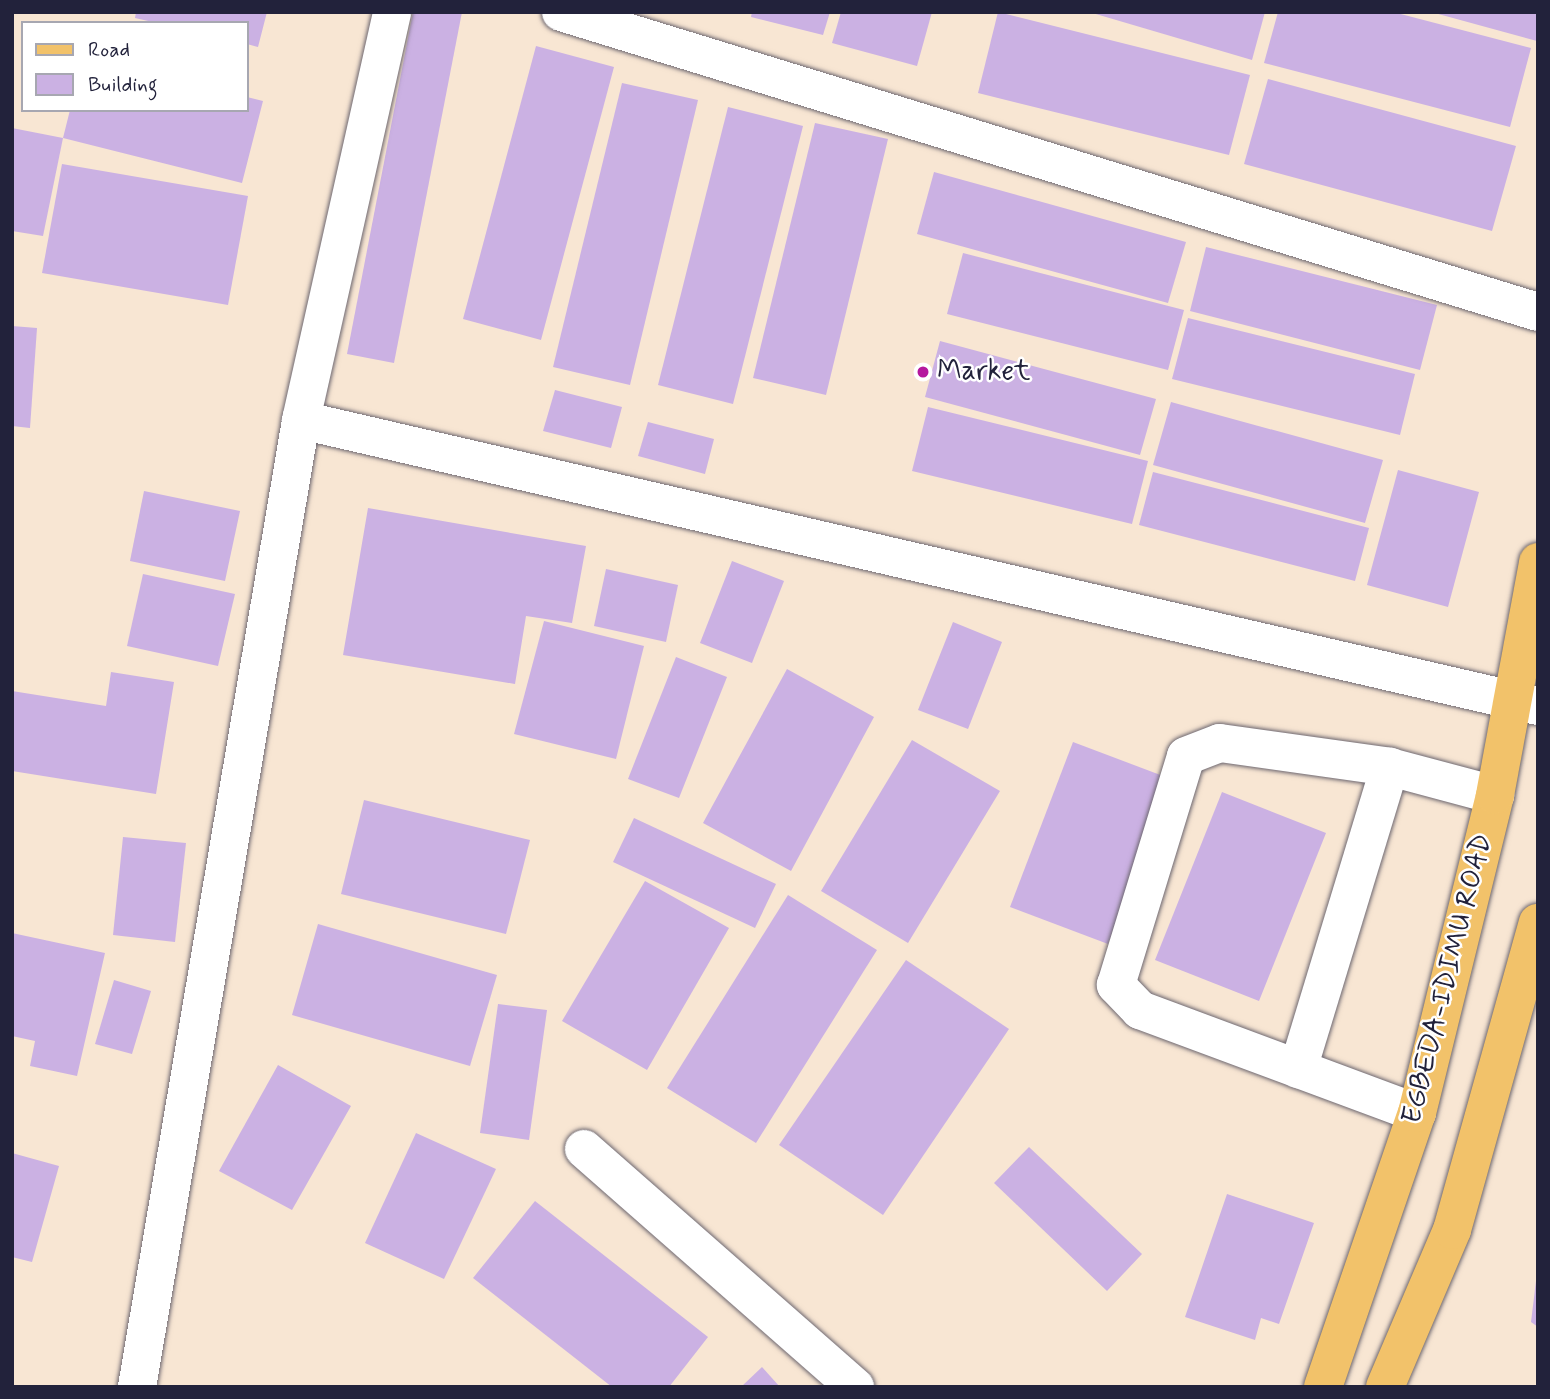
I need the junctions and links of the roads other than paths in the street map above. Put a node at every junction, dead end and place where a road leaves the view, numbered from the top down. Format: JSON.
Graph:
{"nodes":[{"id":1,"x":392,"y":12,"type":"edge"},
{"id":2,"x":561,"y":12,"type":"edge"},
{"id":3,"x":1538,"y":312,"type":"edge"},
{"id":4,"x":301,"y":420,"type":"junction"},
{"id":5,"x":1538,"y":562,"type":"edge"},
{"id":6,"x":1524,"y":704,"type":"edge"},
{"id":7,"x":1390,"y":767,"type":"junction"},
{"id":8,"x":1494,"y":795,"type":"junction"},
{"id":9,"x":1538,"y":923,"type":"edge"},
{"id":10,"x":1298,"y":1069,"type":"junction"},
{"id":11,"x":1417,"y":1113,"type":"junction"},
{"id":12,"x":584,"y":1149,"type":"dead end"},
{"id":13,"x":137,"y":1387,"type":"edge"},
{"id":14,"x":855,"y":1387,"type":"edge"},
{"id":15,"x":1323,"y":1387,"type":"edge"},
{"id":16,"x":1385,"y":1387,"type":"edge"}],
"edges":[{"from":1,"to":4,"type":"street"},
{"from":2,"to":3,"type":"street"},
{"from":4,"to":6,"type":"street"},
{"from":4,"to":13,"type":"street"},
{"from":5,"to":6,"type":"main road","name":"EGBEDA-IDIMU ROAD"},
{"from":6,"to":8,"type":"main road","name":"EGBEDA-IDIMU ROAD"},
{"from":7,"to":8,"type":"street"},
{"from":7,"to":10,"type":"street"},
{"from":7,"to":10,"type":"street"},
{"from":8,"to":11,"type":"main road","name":"EGBEDA-IDIMU ROAD"},
{"from":9,"to":16,"type":"main road"},
{"from":10,"to":11,"type":"street"},
{"from":11,"to":15,"type":"main road","name":"EGBEDA-IDIMU ROAD"},
{"from":12,"to":14,"type":"street"}]}
